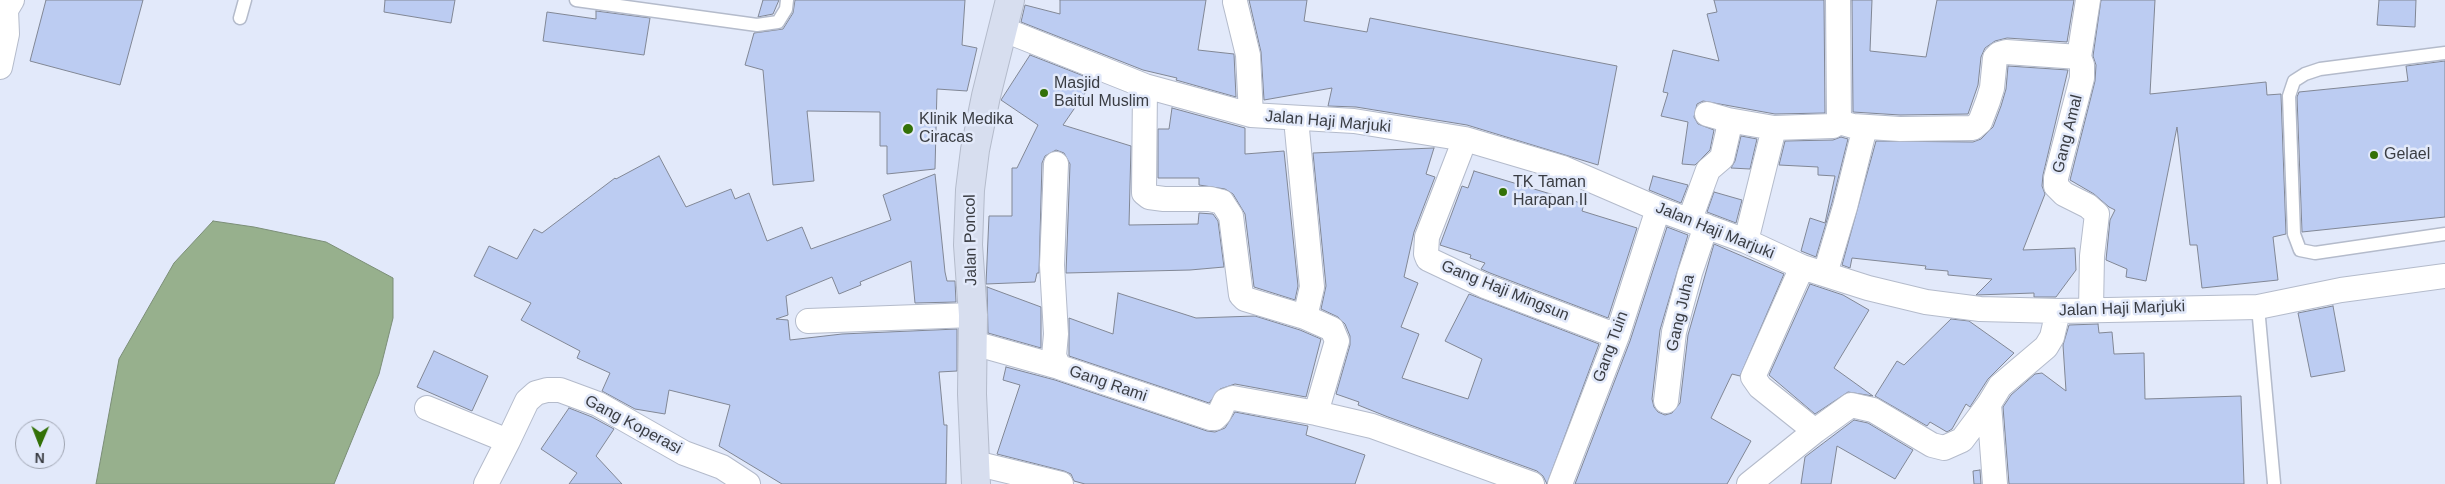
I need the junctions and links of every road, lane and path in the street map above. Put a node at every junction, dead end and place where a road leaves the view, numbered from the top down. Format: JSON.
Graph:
{"nodes":[{"id":1,"x":12,"y":0,"type":"edge"},
{"id":2,"x":245,"y":0,"type":"edge"},
{"id":3,"x":576,"y":0,"type":"edge"},
{"id":4,"x":787,"y":0,"type":"edge"},
{"id":5,"x":1010,"y":0,"type":"edge"},
{"id":6,"x":1838,"y":0,"type":"edge"},
{"id":7,"x":2088,"y":0,"type":"edge"},
{"id":8,"x":1235,"y":2,"type":"dead end"},
{"id":9,"x":240,"y":18,"type":"dead end"},
{"id":10,"x":1002,"y":29,"type":"junction"},
{"id":11,"x":2445,"y":53,"type":"edge"},
{"id":12,"x":2079,"y":57,"type":"junction"},
{"id":13,"x":0,"y":67,"type":"edge"},
{"id":14,"x":1146,"y":86,"type":"junction"},
{"id":15,"x":1251,"y":115,"type":"junction"},
{"id":16,"x":1296,"y":119,"type":"junction"},
{"id":17,"x":1840,"y":122,"type":"junction"},
{"id":18,"x":1865,"y":127,"type":"junction"},
{"id":19,"x":1774,"y":128,"type":"junction"},
{"id":20,"x":1465,"y":139,"type":"junction"},
{"id":21,"x":1056,"y":164,"type":"dead end"},
{"id":22,"x":1658,"y":209,"type":"junction"},
{"id":23,"x":1698,"y":223,"type":"junction"},
{"id":24,"x":2445,"y":234,"type":"edge"},
{"id":25,"x":1746,"y":241,"type":"junction"},
{"id":26,"x":1802,"y":267,"type":"junction"},
{"id":27,"x":1825,"y":274,"type":"junction"},
{"id":28,"x":2445,"y":276,"type":"edge"},
{"id":29,"x":2258,"y":307,"type":"junction"},
{"id":30,"x":2091,"y":309,"type":"junction"},
{"id":31,"x":2058,"y":311,"type":"junction"},
{"id":32,"x":973,"y":315,"type":"junction"},
{"id":33,"x":1305,"y":317,"type":"junction"},
{"id":34,"x":808,"y":321,"type":"dead end"},
{"id":35,"x":1617,"y":336,"type":"junction"},
{"id":36,"x":973,"y":343,"type":"junction"},
{"id":37,"x":1058,"y":367,"type":"junction"},
{"id":38,"x":1666,"y":402,"type":"dead end"},
{"id":39,"x":1989,"y":404,"type":"junction"},
{"id":40,"x":427,"y":408,"type":"dead end"},
{"id":41,"x":1316,"y":413,"type":"junction"},
{"id":42,"x":1815,"y":431,"type":"junction"},
{"id":43,"x":508,"y":441,"type":"junction"},
{"id":44,"x":975,"y":473,"type":"edge"},
{"id":45,"x":743,"y":482,"type":"edge"},
{"id":46,"x":2274,"y":483,"type":"dead end"},
{"id":47,"x":486,"y":484,"type":"edge"},
{"id":48,"x":1061,"y":484,"type":"edge"},
{"id":49,"x":1532,"y":484,"type":"edge"},
{"id":50,"x":1560,"y":484,"type":"edge"},
{"id":51,"x":1750,"y":484,"type":"edge"},
{"id":52,"x":1995,"y":484,"type":"edge"}],
"edges":[{"from":1,"to":13,"type":"street"},
{"from":2,"to":9,"type":"lane"},
{"from":3,"to":4,"type":"lane"},
{"from":5,"to":10,"type":"street","name":"Jalan Poncol"},
{"from":6,"to":17,"type":"street"},
{"from":7,"to":12,"type":"street","name":"Gang Amal"},
{"from":8,"to":15,"type":"street"},
{"from":10,"to":14,"type":"street","name":"Jalan Haji Marjuki"},
{"from":10,"to":32,"type":"street","name":"Jalan Poncol"},
{"from":11,"to":24,"type":"lane"},
{"from":12,"to":18,"type":"street"},
{"from":12,"to":30,"type":"street","name":"Gang Amal"},
{"from":14,"to":15,"type":"street","name":"Jalan Haji Marjuki"},
{"from":14,"to":33,"type":"street"},
{"from":15,"to":16,"type":"street","name":"Jalan Haji Marjuki"},
{"from":16,"to":20,"type":"street","name":"Jalan Haji Marjuki"},
{"from":16,"to":33,"type":"street"},
{"from":17,"to":18,"type":"street"},
{"from":17,"to":19,"type":"street"},
{"from":18,"to":27,"type":"street"},
{"from":19,"to":23,"type":"street","name":"Gang Juha"},
{"from":19,"to":25,"type":"street"},
{"from":20,"to":22,"type":"street","name":"Jalan Haji Marjuki"},
{"from":20,"to":35,"type":"street","name":"Gang Haji Mingsun"},
{"from":21,"to":37,"type":"street","name":"Gang Rami"},
{"from":22,"to":23,"type":"street","name":"Jalan Haji Marjuki"},
{"from":22,"to":35,"type":"street","name":"Gang Tuin"},
{"from":23,"to":25,"type":"street","name":"Jalan Haji Marjuki"},
{"from":23,"to":38,"type":"street","name":"Gang Juha"},
{"from":25,"to":26,"type":"street","name":"Jalan Haji Marjuki"},
{"from":26,"to":27,"type":"street","name":"Jalan Haji Marjuki"},
{"from":26,"to":42,"type":"street"},
{"from":27,"to":31,"type":"street","name":"Jalan Haji Marjuki"},
{"from":28,"to":29,"type":"street","name":"Jalan Haji Marjuki"},
{"from":29,"to":30,"type":"street","name":"Jalan Haji Marjuki"},
{"from":29,"to":46,"type":"lane"},
{"from":30,"to":31,"type":"street","name":"Jalan Haji Marjuki"},
{"from":31,"to":39,"type":"street"},
{"from":32,"to":34,"type":"street"},
{"from":32,"to":36,"type":"street","name":"Jalan Poncol"},
{"from":33,"to":41,"type":"street"},
{"from":35,"to":50,"type":"street","name":"Gang Tuin"},
{"from":36,"to":37,"type":"street"},
{"from":36,"to":44,"type":"street","name":"Jalan Poncol"},
{"from":37,"to":41,"type":"street","name":"Gang Rami"},
{"from":39,"to":42,"type":"street"},
{"from":39,"to":52,"type":"street"},
{"from":40,"to":43,"type":"street"},
{"from":41,"to":49,"type":"street","name":"Gang Rami"},
{"from":42,"to":51,"type":"street"},
{"from":43,"to":45,"type":"street","name":"Gang Koperasi"},
{"from":43,"to":47,"type":"street"},
{"from":44,"to":48,"type":"street"}]}
